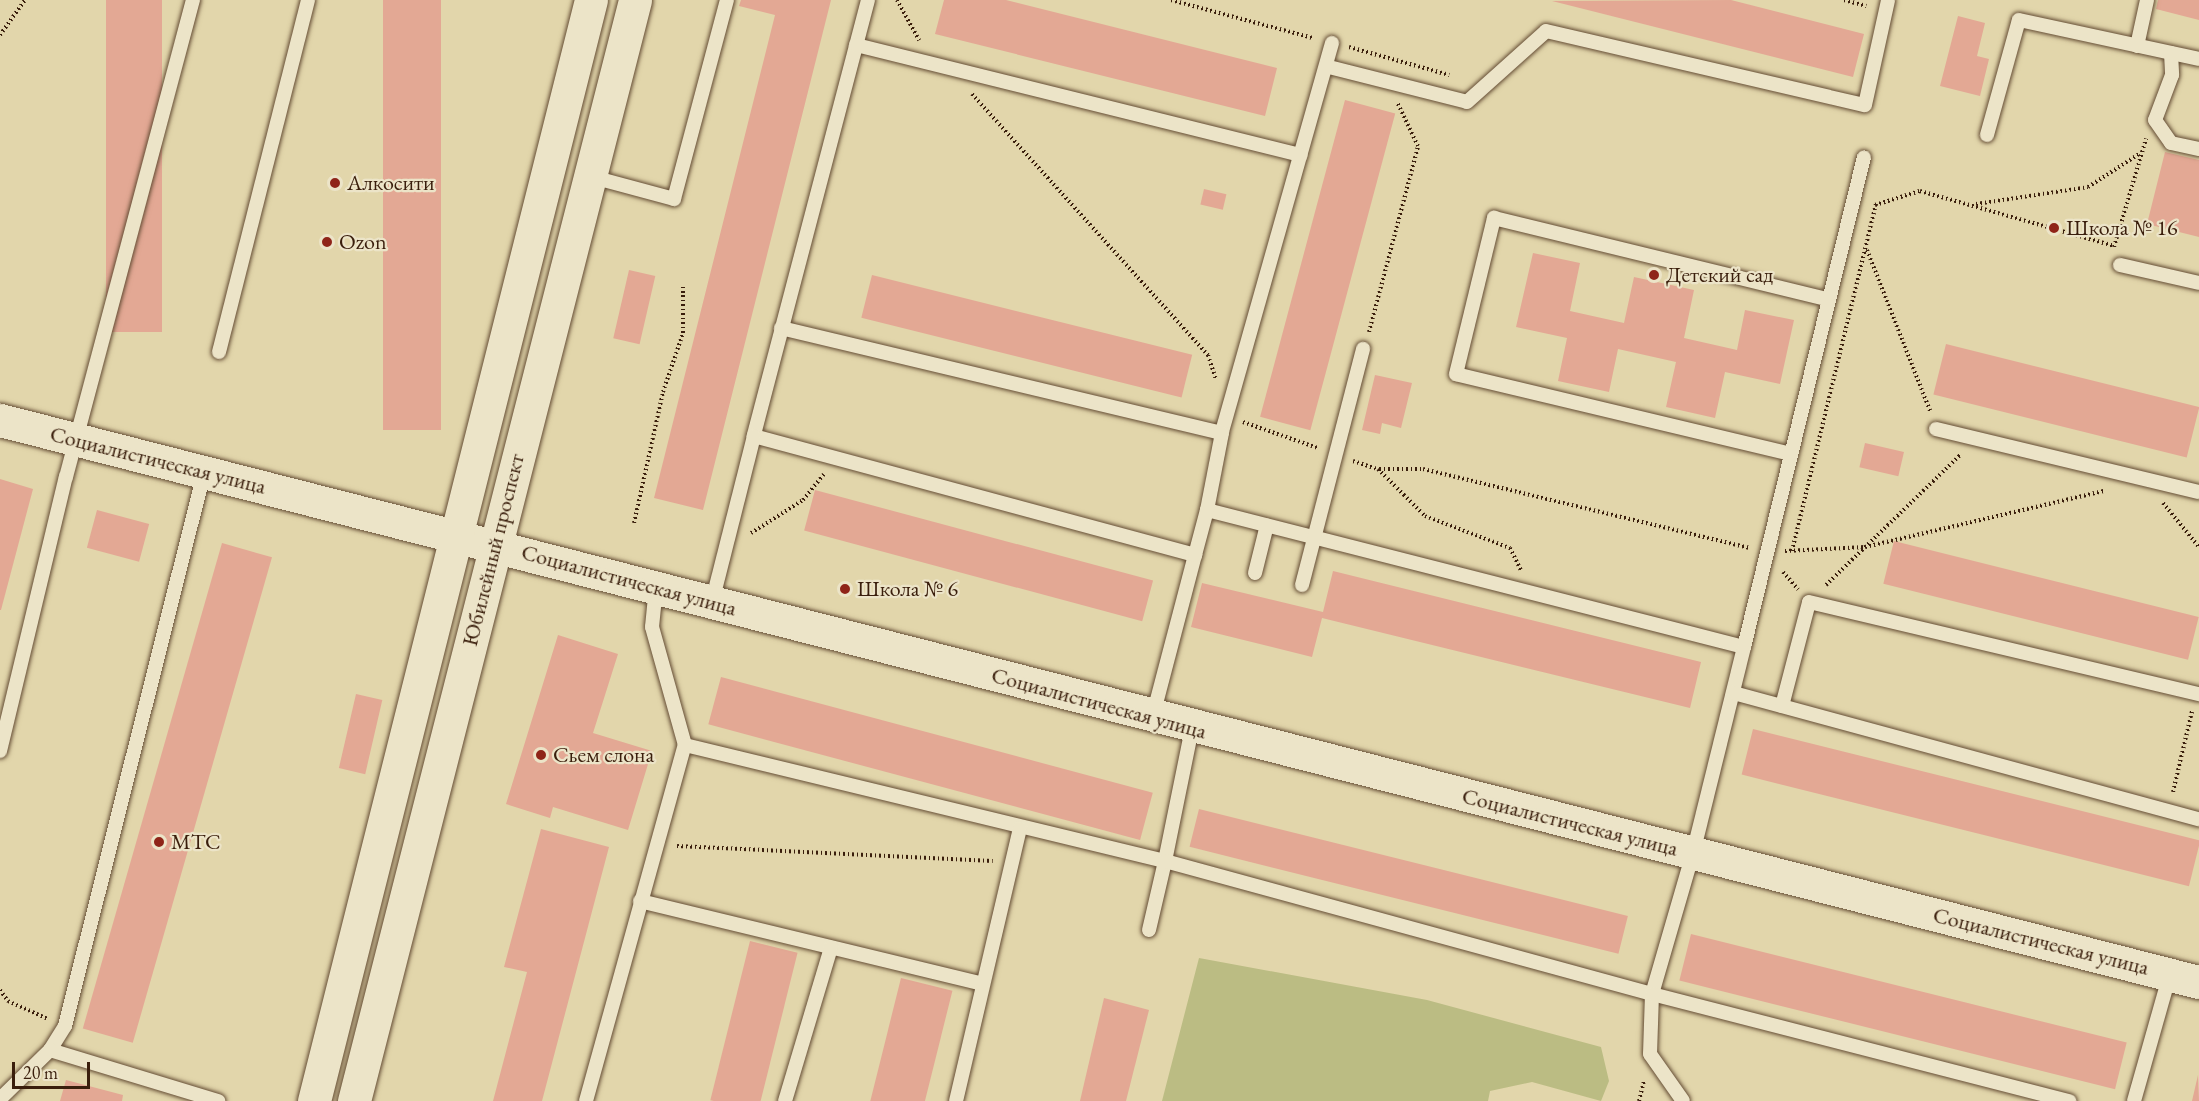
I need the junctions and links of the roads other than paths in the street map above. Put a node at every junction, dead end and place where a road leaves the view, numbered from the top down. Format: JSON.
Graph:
{"nodes":[{"id":1,"x":193,"y":0,"type":"edge"},
{"id":2,"x":308,"y":0,"type":"edge"},
{"id":3,"x":591,"y":0,"type":"edge"},
{"id":4,"x":634,"y":0,"type":"edge"},
{"id":5,"x":727,"y":0,"type":"edge"},
{"id":6,"x":868,"y":0,"type":"edge"},
{"id":7,"x":1888,"y":0,"type":"edge"},
{"id":8,"x":2147,"y":0,"type":"edge"},
{"id":9,"x":1332,"y":43,"type":"road end"},
{"id":10,"x":856,"y":45,"type":"junction"},
{"id":11,"x":2137,"y":46,"type":"junction"},
{"id":12,"x":2171,"y":53,"type":"junction"},
{"id":13,"x":2199,"y":59,"type":"edge"},
{"id":14,"x":1329,"y":67,"type":"junction"},
{"id":15,"x":1988,"y":135,"type":"dead end"},
{"id":16,"x":2199,"y":149,"type":"edge"},
{"id":17,"x":1301,"y":155,"type":"junction"},
{"id":18,"x":1864,"y":157,"type":"dead end"},
{"id":19,"x":589,"y":176,"type":"junction"},
{"id":20,"x":2120,"y":265,"type":"road end"},
{"id":21,"x":2199,"y":283,"type":"edge"},
{"id":22,"x":1827,"y":298,"type":"junction"},
{"id":23,"x":781,"y":328,"type":"junction"},
{"id":24,"x":1363,"y":349,"type":"road end"},
{"id":25,"x":219,"y":352,"type":"dead end"},
{"id":26,"x":0,"y":420,"type":"edge"},
{"id":27,"x":1936,"y":429,"type":"road end"},
{"id":28,"x":1222,"y":433,"type":"junction"},
{"id":29,"x":754,"y":436,"type":"junction"},
{"id":30,"x":78,"y":440,"type":"junction"},
{"id":31,"x":1791,"y":454,"type":"junction"},
{"id":32,"x":204,"y":473,"type":"junction"},
{"id":33,"x":2199,"y":492,"type":"edge"},
{"id":34,"x":1207,"y":510,"type":"junction"},
{"id":35,"x":1267,"y":525,"type":"junction"},
{"id":36,"x":455,"y":536,"type":"junction"},
{"id":37,"x":1314,"y":538,"type":"junction"},
{"id":38,"x":494,"y":546,"type":"junction"},
{"id":39,"x":1195,"y":555,"type":"junction"},
{"id":40,"x":1255,"y":573,"type":"dead end"},
{"id":41,"x":1302,"y":585,"type":"dead end"},
{"id":42,"x":656,"y":587,"type":"junction"},
{"id":43,"x":712,"y":602,"type":"junction"},
{"id":44,"x":1744,"y":647,"type":"junction"},
{"id":45,"x":1734,"y":693,"type":"junction"},
{"id":46,"x":2197,"y":694,"type":"edge"},
{"id":47,"x":1782,"y":706,"type":"junction"},
{"id":48,"x":1152,"y":717,"type":"junction"},
{"id":49,"x":1192,"y":728,"type":"junction"},
{"id":50,"x":685,"y":745,"type":"junction"},
{"id":51,"x":0,"y":751,"type":"edge"},
{"id":52,"x":2199,"y":819,"type":"edge"},
{"id":53,"x":1020,"y":828,"type":"junction"},
{"id":54,"x":1693,"y":853,"type":"junction"},
{"id":55,"x":1165,"y":861,"type":"junction"},
{"id":56,"x":640,"y":901,"type":"junction"},
{"id":57,"x":1149,"y":930,"type":"dead end"},
{"id":58,"x":831,"y":948,"type":"junction"},
{"id":59,"x":2185,"y":978,"type":"edge"},
{"id":60,"x":982,"y":984,"type":"junction"},
{"id":61,"x":1652,"y":994,"type":"junction"},
{"id":62,"x":50,"y":1050,"type":"junction"},
{"id":63,"x":1,"y":1100,"type":"edge"},
{"id":64,"x":218,"y":1101,"type":"edge"},
{"id":65,"x":314,"y":1101,"type":"edge"},
{"id":66,"x":354,"y":1101,"type":"edge"},
{"id":67,"x":586,"y":1101,"type":"edge"},
{"id":68,"x":785,"y":1101,"type":"edge"},
{"id":69,"x":956,"y":1101,"type":"edge"},
{"id":70,"x":1683,"y":1101,"type":"edge"},
{"id":71,"x":2070,"y":1101,"type":"edge"},
{"id":72,"x":2134,"y":1101,"type":"edge"}],
"edges":[{"from":1,"to":30,"type":"lane"},
{"from":2,"to":25,"type":"lane"},
{"from":3,"to":36,"type":"main road","name":"Юбилейный проспект"},
{"from":4,"to":19,"type":"main road","name":"Юбилейный проспект"},
{"from":5,"to":19,"type":"lane"},
{"from":6,"to":10,"type":"lane"},
{"from":7,"to":14,"type":"lane"},
{"from":8,"to":11,"type":"lane"},
{"from":9,"to":14,"type":"lane"},
{"from":10,"to":17,"type":"lane"},
{"from":10,"to":23,"type":"lane"},
{"from":11,"to":12,"type":"lane"},
{"from":11,"to":15,"type":"lane"},
{"from":12,"to":13,"type":"lane"},
{"from":12,"to":16,"type":"lane"},
{"from":14,"to":17,"type":"lane"},
{"from":17,"to":28,"type":"lane"},
{"from":18,"to":22,"type":"lane"},
{"from":19,"to":38,"type":"main road","name":"Юбилейный проспект"},
{"from":20,"to":21,"type":"lane"},
{"from":22,"to":31,"type":"lane"},
{"from":22,"to":31,"type":"lane"},
{"from":23,"to":28,"type":"lane"},
{"from":23,"to":29,"type":"lane"},
{"from":24,"to":37,"type":"lane"},
{"from":26,"to":30,"type":"main road","name":"Социалистическая улица"},
{"from":27,"to":33,"type":"lane"},
{"from":28,"to":34,"type":"lane"},
{"from":29,"to":39,"type":"lane"},
{"from":29,"to":43,"type":"lane"},
{"from":30,"to":32,"type":"main road","name":"Социалистическая улица"},
{"from":30,"to":51,"type":"lane"},
{"from":31,"to":44,"type":"lane"},
{"from":32,"to":36,"type":"main road","name":"Социалистическая улица"},
{"from":32,"to":62,"type":"lane"},
{"from":34,"to":35,"type":"lane"},
{"from":34,"to":39,"type":"lane"},
{"from":35,"to":37,"type":"lane"},
{"from":35,"to":40,"type":"lane"},
{"from":36,"to":38,"type":"main road","name":"Социалистическая улица"},
{"from":36,"to":65,"type":"main road","name":"Юбилейный проспект"},
{"from":37,"to":41,"type":"lane"},
{"from":37,"to":44,"type":"lane"},
{"from":38,"to":42,"type":"main road","name":"Социалистическая улица"},
{"from":38,"to":66,"type":"main road","name":"Юбилейный проспект"},
{"from":39,"to":48,"type":"lane"},
{"from":42,"to":43,"type":"main road","name":"Социалистическая улица"},
{"from":42,"to":50,"type":"lane"},
{"from":43,"to":48,"type":"main road","name":"Социалистическая улица"},
{"from":44,"to":45,"type":"lane"},
{"from":45,"to":47,"type":"lane"},
{"from":45,"to":54,"type":"lane"},
{"from":46,"to":47,"type":"lane"},
{"from":47,"to":52,"type":"lane"},
{"from":48,"to":49,"type":"main road","name":"Социалистическая улица"},
{"from":49,"to":54,"type":"main road","name":"Социалистическая улица"},
{"from":49,"to":55,"type":"lane"},
{"from":50,"to":53,"type":"lane"},
{"from":50,"to":56,"type":"lane"},
{"from":53,"to":55,"type":"lane"},
{"from":53,"to":60,"type":"lane"},
{"from":54,"to":59,"type":"main road","name":"Социалистическая улица"},
{"from":54,"to":61,"type":"lane"},
{"from":55,"to":57,"type":"lane"},
{"from":55,"to":61,"type":"lane"},
{"from":56,"to":58,"type":"lane"},
{"from":56,"to":67,"type":"lane"},
{"from":58,"to":60,"type":"lane"},
{"from":58,"to":68,"type":"lane"},
{"from":59,"to":72,"type":"lane"},
{"from":60,"to":69,"type":"lane"},
{"from":61,"to":70,"type":"lane"},
{"from":61,"to":71,"type":"lane"},
{"from":62,"to":63,"type":"lane"},
{"from":62,"to":64,"type":"lane"}]}
